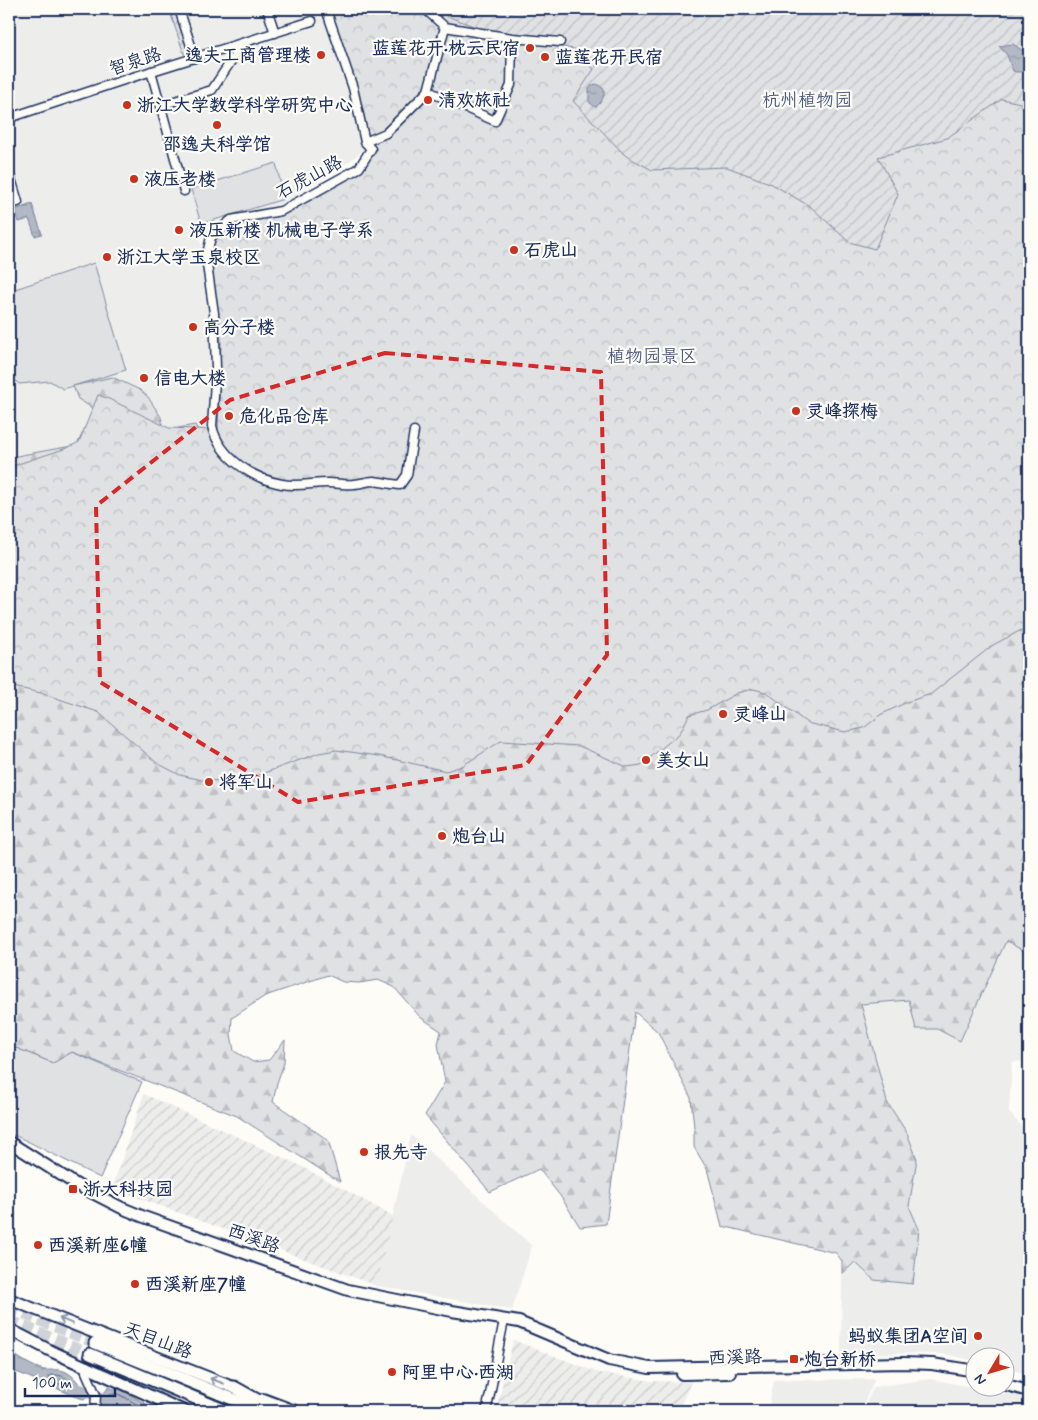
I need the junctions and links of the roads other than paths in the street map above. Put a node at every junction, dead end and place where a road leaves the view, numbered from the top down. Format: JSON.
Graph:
{"nodes":[{"id":1,"x":179,"y":9,"type":"edge"},
{"id":2,"x":267,"y":9,"type":"edge"},
{"id":3,"x":326,"y":9,"type":"edge"},
{"id":4,"x":425,"y":9,"type":"edge"},
{"id":5,"x":312,"y":21,"type":"dead end"},
{"id":6,"x":446,"y":27,"type":"junction"},
{"id":7,"x":276,"y":33,"type":"junction"},
{"id":8,"x":512,"y":38,"type":"junction"},
{"id":9,"x":560,"y":42,"type":"dead end"},
{"id":10,"x":242,"y":43,"type":"junction"},
{"id":11,"x":195,"y":58,"type":"junction"},
{"id":12,"x":151,"y":72,"type":"junction"},
{"id":13,"x":428,"y":91,"type":"junction"},
{"id":14,"x":54,"y":104,"type":"junction"},
{"id":15,"x":161,"y":105,"type":"junction"},
{"id":16,"x":9,"y":114,"type":"edge"},
{"id":17,"x":9,"y":118,"type":"edge"},
{"id":18,"x":366,"y":142,"type":"junction"},
{"id":19,"x":9,"y":172,"type":"edge"},
{"id":20,"x":184,"y":191,"type":"dead end"},
{"id":21,"x":9,"y":205,"type":"edge"},
{"id":22,"x":414,"y":431,"type":"dead end"},
{"id":23,"x":9,"y":1142,"type":"edge"},
{"id":24,"x":9,"y":1299,"type":"edge"},
{"id":25,"x":504,"y":1320,"type":"junction"},
{"id":26,"x":9,"y":1329,"type":"edge"},
{"id":27,"x":95,"y":1343,"type":"tunnel mouth"},
{"id":28,"x":90,"y":1354,"type":"tunnel mouth"},
{"id":29,"x":86,"y":1366,"type":"junction"},
{"id":30,"x":966,"y":1369,"type":"edge"},
{"id":31,"x":966,"y":1376,"type":"edge"},
{"id":32,"x":1016,"y":1381,"type":"edge"},
{"id":33,"x":1029,"y":1384,"type":"edge"},
{"id":34,"x":234,"y":1387,"type":"junction"},
{"id":35,"x":1016,"y":1388,"type":"edge"},
{"id":36,"x":1029,"y":1391,"type":"edge"},
{"id":37,"x":94,"y":1411,"type":"edge"},
{"id":38,"x":184,"y":1411,"type":"edge"},
{"id":39,"x":226,"y":1411,"type":"edge"},
{"id":40,"x":262,"y":1411,"type":"edge"},
{"id":41,"x":277,"y":1411,"type":"edge"},
{"id":42,"x":295,"y":1411,"type":"edge"},
{"id":43,"x":486,"y":1411,"type":"edge"}],
"edges":[{"from":1,"to":11,"type":"street"},
{"from":2,"to":7,"type":"street"},
{"from":3,"to":18,"type":"street","name":"石虎山路"},
{"from":4,"to":6,"type":"street"},
{"from":5,"to":7,"type":"street","name":"智泉路"},
{"from":6,"to":8,"type":"street"},
{"from":6,"to":13,"type":"street"},
{"from":7,"to":10,"type":"street","name":"智泉路"},
{"from":8,"to":9,"type":"street"},
{"from":8,"to":13,"type":"street"},
{"from":10,"to":11,"type":"street","name":"智泉路"},
{"from":10,"to":15,"type":"street"},
{"from":11,"to":12,"type":"street","name":"智泉路"},
{"from":12,"to":14,"type":"street","name":"智泉路"},
{"from":12,"to":15,"type":"street"},
{"from":13,"to":18,"type":"street"},
{"from":14,"to":16,"type":"street","name":"智泉路"},
{"from":14,"to":17,"type":"street","name":"智泉路"},
{"from":15,"to":20,"type":"street"},
{"from":18,"to":22,"type":"street","name":"石虎山路"},
{"from":19,"to":21,"type":"street"},
{"from":23,"to":25,"type":"main road","name":"西溪路"},
{"from":34,"to":24,"type":"main road","name":"天目山路","one_way":true},
{"from":25,"to":30,"type":"main road","name":"西溪路"},
{"from":25,"to":31,"type":"main road","name":"西溪路"},
{"from":25,"to":43,"type":"street"},
{"from":26,"to":29,"type":"main road"},
{"from":27,"to":40,"type":"highway"},
{"from":28,"to":39,"type":"highway"},
{"from":29,"to":37,"type":"street"},
{"from":29,"to":38,"type":"main road"},
{"from":32,"to":33,"type":"main road"},
{"from":34,"to":41,"type":"highway"},
{"from":34,"to":42,"type":"main road","name":"天目山路"},
{"from":35,"to":36,"type":"main road"}]}
